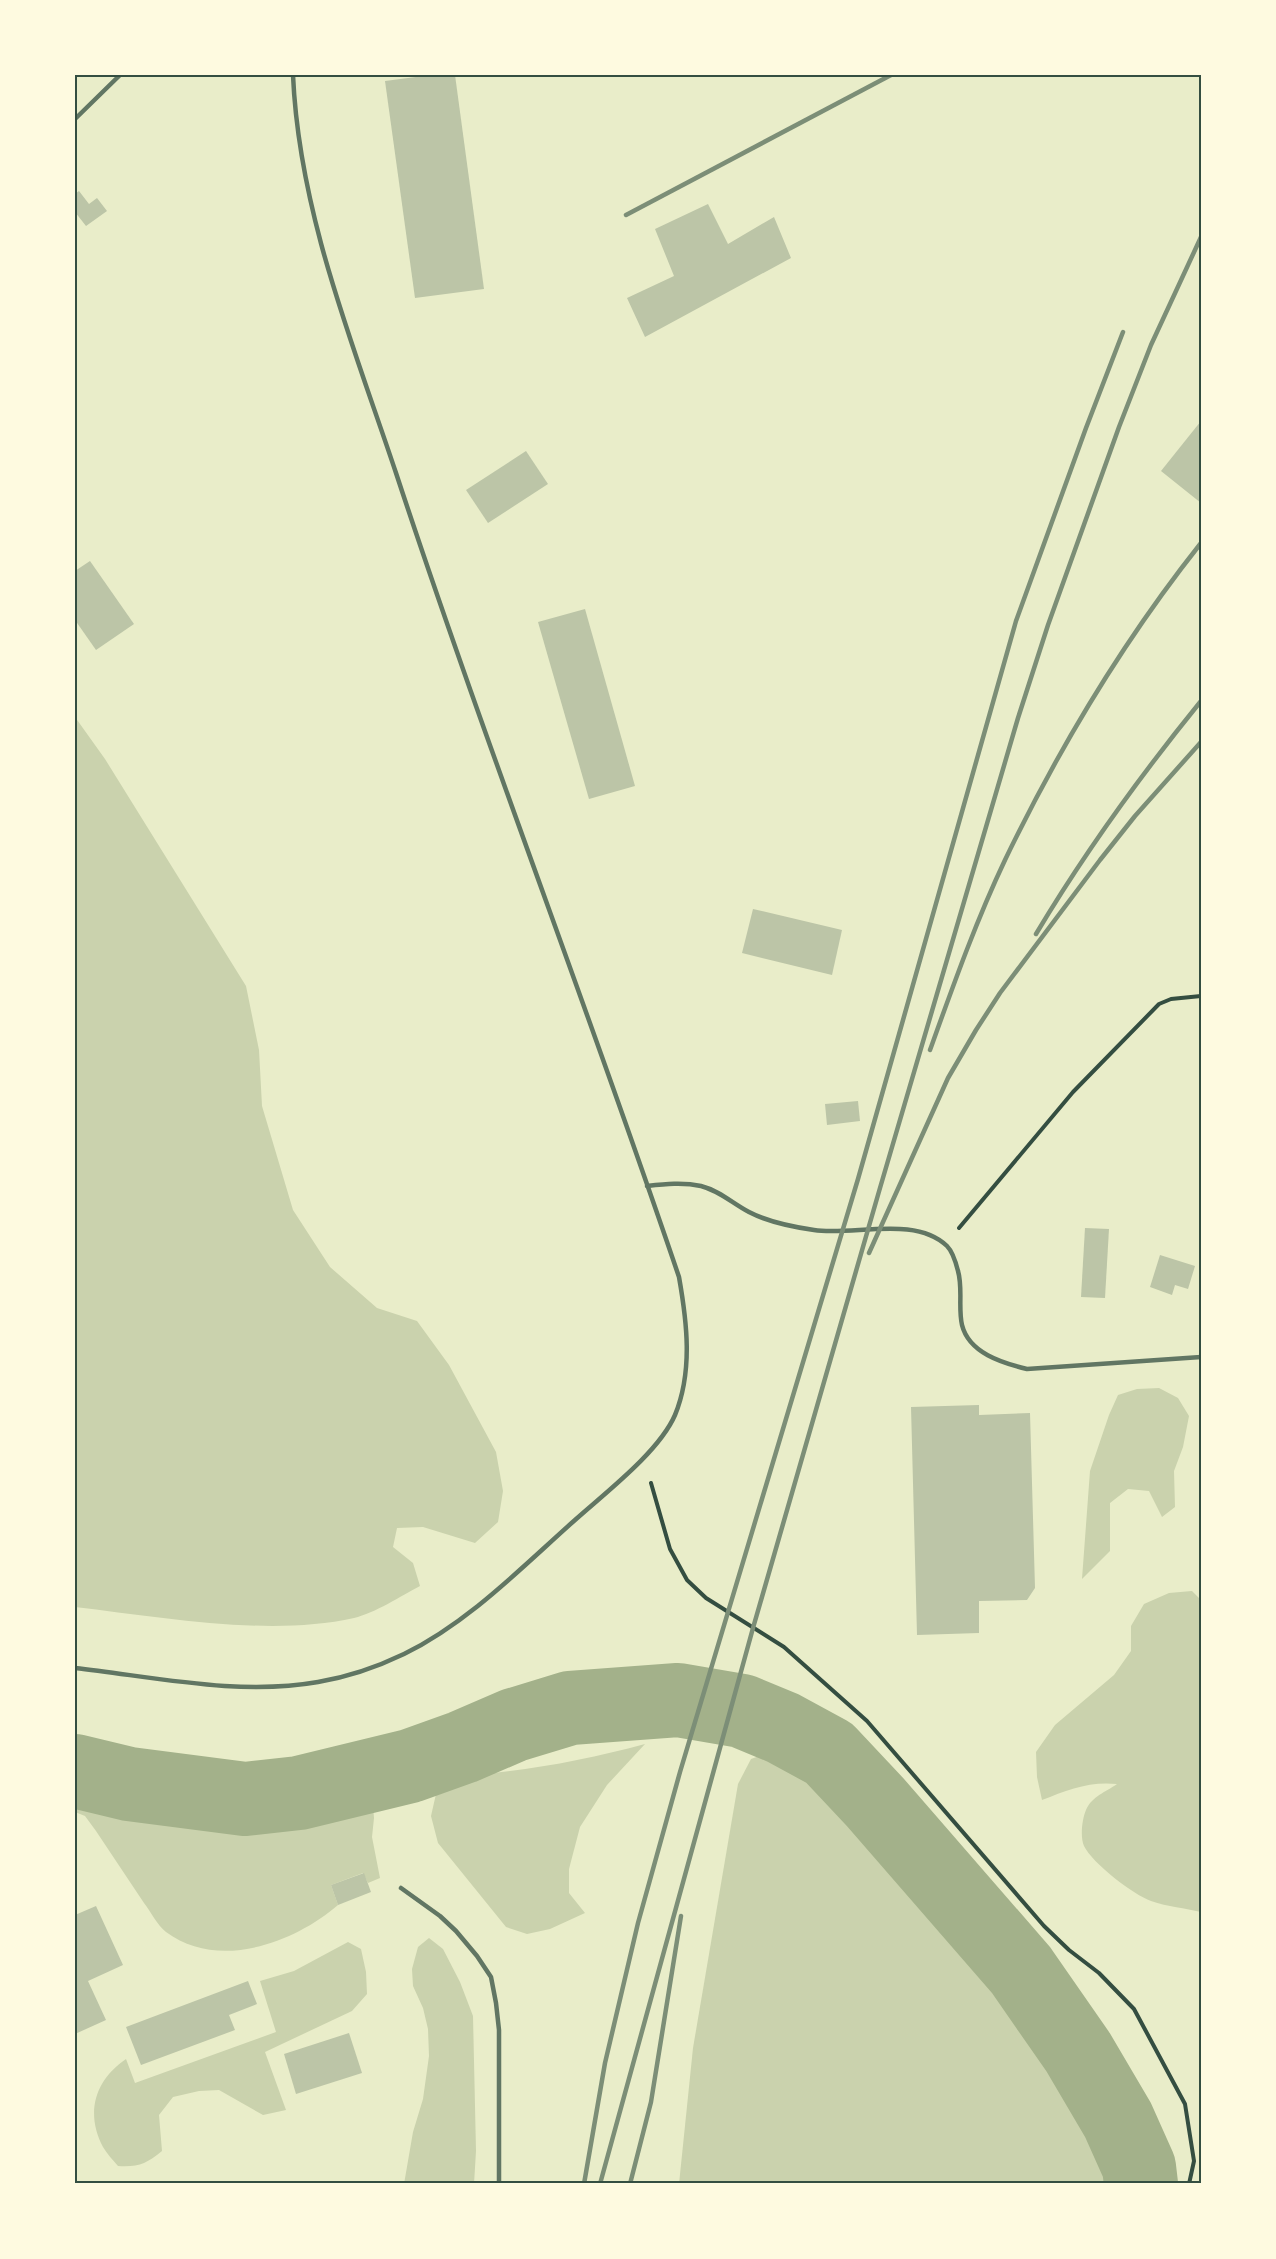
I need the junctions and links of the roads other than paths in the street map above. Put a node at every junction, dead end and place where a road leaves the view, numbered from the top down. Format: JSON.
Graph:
{"nodes":[{"id":1,"x":120,"y":75,"type":"edge"},
{"id":2,"x":293,"y":75,"type":"edge"},
{"id":3,"x":75,"y":119,"type":"edge"},
{"id":4,"x":647,"y":1186,"type":"junction"},
{"id":5,"x":1201,"y":1357,"type":"edge"},
{"id":6,"x":75,"y":1668,"type":"edge"},
{"id":7,"x":401,"y":1888,"type":"dead end"},
{"id":8,"x":499,"y":2184,"type":"edge"}],
"edges":[{"from":1,"to":3,"type":"lane"},
{"from":2,"to":4,"type":"lane"},
{"from":4,"to":5,"type":"lane"},
{"from":4,"to":6,"type":"lane"},
{"from":7,"to":8,"type":"lane"}]}
